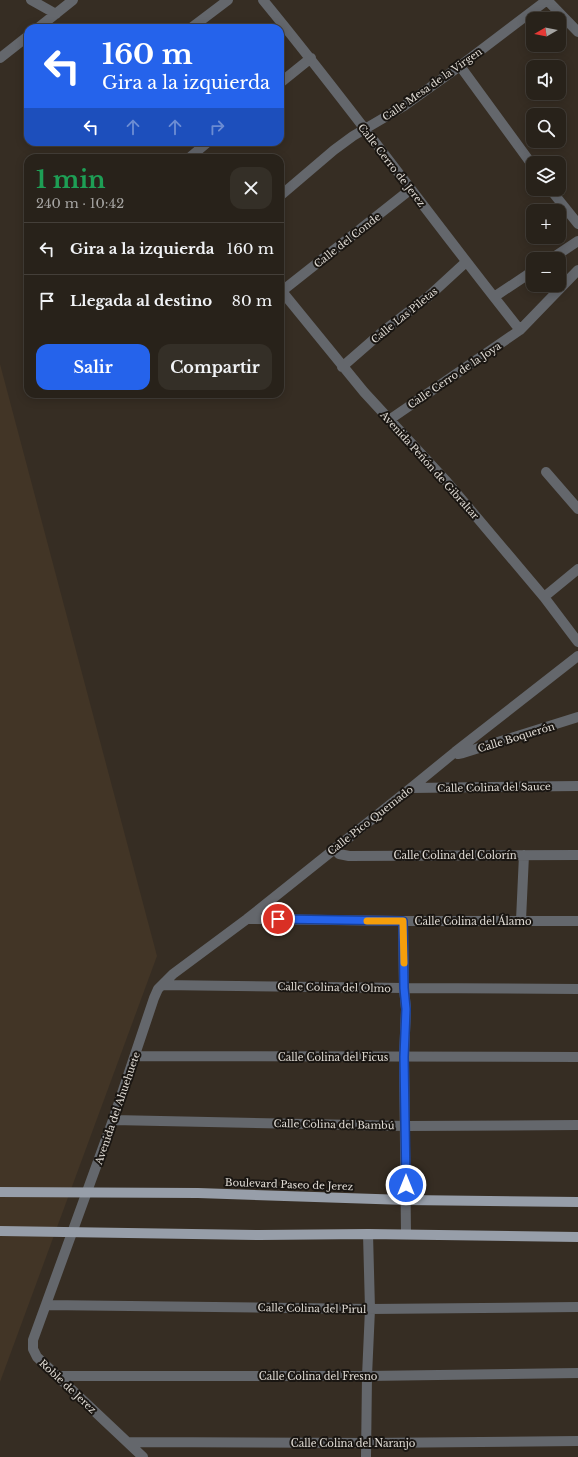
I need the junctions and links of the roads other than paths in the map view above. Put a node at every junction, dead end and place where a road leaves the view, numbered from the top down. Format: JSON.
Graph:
{"nodes":[{"id":1,"x":31,"y":0,"type":"edge"},
{"id":2,"x":73,"y":0,"type":"edge"},
{"id":3,"x":228,"y":0,"type":"edge"},
{"id":4,"x":263,"y":0,"type":"edge"},
{"id":5,"x":547,"y":0,"type":"edge"},
{"id":6,"x":56,"y":14,"type":"junction"},
{"id":7,"x":43,"y":24,"type":"edge"},
{"id":8,"x":196,"y":24,"type":"edge"},
{"id":9,"x":283,"y":24,"type":"edge"},
{"id":10,"x":284,"y":25,"type":"edge"},
{"id":11,"x":578,"y":32,"type":"edge"},
{"id":12,"x":24,"y":39,"type":"edge"},
{"id":13,"x":0,"y":58,"type":"edge"},
{"id":14,"x":311,"y":58,"type":"junction"},
{"id":15,"x":460,"y":66,"type":"junction"},
{"id":16,"x":284,"y":80,"type":"edge"},
{"id":17,"x":365,"y":129,"type":"junction"},
{"id":18,"x":203,"y":146,"type":"edge"},
{"id":19,"x":194,"y":154,"type":"edge"},
{"id":20,"x":526,"y":156,"type":"edge"},
{"id":21,"x":411,"y":188,"type":"junction"},
{"id":22,"x":284,"y":193,"type":"edge"},
{"id":23,"x":556,"y":196,"type":"edge"},
{"id":24,"x":578,"y":224,"type":"edge"},
{"id":25,"x":578,"y":241,"type":"edge"},
{"id":26,"x":562,"y":252,"type":"edge"},
{"id":27,"x":466,"y":262,"type":"junction"},
{"id":28,"x":578,"y":270,"type":"edge"},
{"id":29,"x":526,"y":276,"type":"edge"},
{"id":30,"x":284,"y":288,"type":"edge"},
{"id":31,"x":284,"y":294,"type":"edge"},
{"id":32,"x":494,"y":297,"type":"junction"},
{"id":33,"x":520,"y":330,"type":"junction"},
{"id":34,"x":342,"y":367,"type":"junction"},
{"id":35,"x":389,"y":420,"type":"junction"},
{"id":36,"x":546,"y":472,"type":"dead end"},
{"id":37,"x":578,"y":509,"type":"edge"},
{"id":38,"x":578,"y":569,"type":"edge"},
{"id":39,"x":544,"y":597,"type":"junction"},
{"id":40,"x":578,"y":642,"type":"edge"},
{"id":41,"x":578,"y":656,"type":"edge"},
{"id":42,"x":578,"y":717,"type":"edge"},
{"id":43,"x":455,"y":752,"type":"junction"},
{"id":44,"x":578,"y":786,"type":"edge"},
{"id":45,"x":411,"y":788,"type":"junction"},
{"id":46,"x":334,"y":848,"type":"junction"},
{"id":47,"x":524,"y":855,"type":"junction"},
{"id":48,"x":578,"y":855,"type":"edge"},
{"id":49,"x":247,"y":919,"type":"junction"},
{"id":50,"x":521,"y":920,"type":"junction"},
{"id":51,"x":403,"y":921,"type":"junction"},
{"id":52,"x":578,"y":921,"type":"edge"},
{"id":53,"x":162,"y":985,"type":"junction"},
{"id":54,"x":404,"y":988,"type":"junction"},
{"id":55,"x":578,"y":989,"type":"edge"},
{"id":56,"x":135,"y":1056,"type":"junction"},
{"id":57,"x":404,"y":1057,"type":"junction"},
{"id":58,"x":578,"y":1058,"type":"edge"},
{"id":59,"x":113,"y":1120,"type":"junction"},
{"id":60,"x":406,"y":1126,"type":"junction"},
{"id":61,"x":578,"y":1126,"type":"edge"},
{"id":62,"x":0,"y":1192,"type":"edge"},
{"id":63,"x":86,"y":1192,"type":"junction"},
{"id":64,"x":406,"y":1200,"type":"junction"},
{"id":65,"x":578,"y":1202,"type":"edge"},
{"id":66,"x":0,"y":1231,"type":"edge"},
{"id":67,"x":73,"y":1232,"type":"junction"},
{"id":68,"x":368,"y":1234,"type":"junction"},
{"id":69,"x":406,"y":1234,"type":"junction"},
{"id":70,"x":578,"y":1237,"type":"edge"},
{"id":71,"x":46,"y":1305,"type":"junction"},
{"id":72,"x":578,"y":1307,"type":"edge"},
{"id":73,"x":370,"y":1309,"type":"junction"},
{"id":74,"x":578,"y":1373,"type":"edge"},
{"id":75,"x":58,"y":1376,"type":"junction"},
{"id":76,"x":367,"y":1376,"type":"junction"},
{"id":77,"x":578,"y":1440,"type":"edge"},
{"id":78,"x":128,"y":1442,"type":"junction"},
{"id":79,"x":366,"y":1443,"type":"junction"},
{"id":80,"x":143,"y":1457,"type":"edge"},
{"id":81,"x":366,"y":1457,"type":"edge"}],
"edges":[{"from":1,"to":6,"type":"street"},
{"from":2,"to":6,"type":"street"},
{"from":3,"to":8,"type":"street"},
{"from":4,"to":9,"type":"street","name":"Calle Cerro de Jerez"},
{"from":5,"to":11,"type":"street"},
{"from":5,"to":15,"type":"street","name":"Calle Mesa de la Virgen"},
{"from":6,"to":7,"type":"street"},
{"from":10,"to":14,"type":"street","name":"Calle Cerro de Jerez"},
{"from":12,"to":13,"type":"street"},
{"from":14,"to":16,"type":"street"},
{"from":14,"to":17,"type":"street","name":"Calle Cerro de Jerez"},
{"from":15,"to":17,"type":"street","name":"Calle Mesa de la Virgen"},
{"from":15,"to":20,"type":"street"},
{"from":17,"to":21,"type":"street","name":"Calle Cerro de Jerez"},
{"from":17,"to":22,"type":"street","name":"Calle Mesa de la Virgen"},
{"from":18,"to":19,"type":"street"},
{"from":21,"to":27,"type":"street","name":"Calle Cerro de Jerez"},
{"from":21,"to":30,"type":"street","name":"Calle del Conde"},
{"from":23,"to":24,"type":"street"},
{"from":25,"to":26,"type":"street"},
{"from":27,"to":32,"type":"street","name":"Calle Cerro de Jerez"},
{"from":27,"to":34,"type":"street","name":"Calle Las Piletas"},
{"from":28,"to":33,"type":"street","name":"Calle Cerro de la Joya"},
{"from":29,"to":32,"type":"street"},
{"from":31,"to":34,"type":"street","name":"Avenida Peñón de Gibraltar"},
{"from":32,"to":33,"type":"street","name":"Calle Cerro de Jerez"},
{"from":33,"to":35,"type":"street","name":"Calle Cerro de la Joya"},
{"from":34,"to":35,"type":"street","name":"Avenida Peñón de Gibraltar"},
{"from":35,"to":39,"type":"street","name":"Avenida Peñón de Gibraltar"},
{"from":36,"to":37,"type":"street"},
{"from":38,"to":39,"type":"street"},
{"from":39,"to":40,"type":"street","name":"Avenida Peñón de Gibraltar"},
{"from":41,"to":43,"type":"street","name":"Calle Pico Quemado"},
{"from":42,"to":43,"type":"street","name":"Calle Boquerón"},
{"from":43,"to":45,"type":"street","name":"Calle Pico Quemado"},
{"from":44,"to":45,"type":"street","name":"Calle Colina del Sauce"},
{"from":45,"to":46,"type":"street","name":"Calle Pico Quemado"},
{"from":46,"to":47,"type":"street","name":"Calle Colina del Colorín"},
{"from":46,"to":49,"type":"street","name":"Calle Pico Quemado"},
{"from":47,"to":48,"type":"street","name":"Calle Colina del Colorín"},
{"from":47,"to":50,"type":"street"},
{"from":49,"to":51,"type":"street","name":"Calle Colina del Álamo"},
{"from":49,"to":53,"type":"street","name":"Calle Pico Quemado"},
{"from":50,"to":51,"type":"street","name":"Calle Colina del Álamo"},
{"from":50,"to":52,"type":"street","name":"Calle Colina del Álamo"},
{"from":51,"to":54,"type":"street"},
{"from":53,"to":54,"type":"street","name":"Calle Colina del Olmo"},
{"from":53,"to":56,"type":"street","name":"Avenida del Ahuehuete"},
{"from":54,"to":55,"type":"street","name":"Calle Colina del Olmo"},
{"from":54,"to":57,"type":"street"},
{"from":56,"to":57,"type":"street","name":"Calle Colina del Ficus"},
{"from":56,"to":59,"type":"street","name":"Avenida del Ahuehuete"},
{"from":57,"to":58,"type":"street","name":"Calle Colina del Ficus"},
{"from":57,"to":60,"type":"street"},
{"from":59,"to":60,"type":"street","name":"Calle Colina del Bambú"},
{"from":59,"to":63,"type":"street","name":"Avenida del Ahuehuete"},
{"from":60,"to":61,"type":"street","name":"Calle Colina del Bambú"},
{"from":60,"to":64,"type":"street"},
{"from":62,"to":63,"type":"main road","name":"Boulevard Paseo de Jerez"},
{"from":63,"to":64,"type":"main road","name":"Boulevard Paseo de Jerez"},
{"from":63,"to":67,"type":"street","name":"Avenida del Ahuehuete"},
{"from":64,"to":65,"type":"main road","name":"Boulevard Paseo de Jerez"},
{"from":64,"to":69,"type":"street"},
{"from":66,"to":67,"type":"main road"},
{"from":67,"to":68,"type":"main road"},
{"from":67,"to":71,"type":"street","name":"Roble de Jerez"},
{"from":68,"to":69,"type":"main road"},
{"from":68,"to":73,"type":"street"},
{"from":69,"to":70,"type":"main road"},
{"from":71,"to":73,"type":"street","name":"Calle Colina del Pirul"},
{"from":71,"to":75,"type":"street","name":"Roble de Jerez"},
{"from":72,"to":73,"type":"street","name":"Calle Colina del Pirul"},
{"from":73,"to":76,"type":"street"},
{"from":74,"to":76,"type":"street","name":"Calle Colina del Fresno"},
{"from":75,"to":76,"type":"street","name":"Calle Colina del Fresno"},
{"from":75,"to":78,"type":"street","name":"Roble de Jerez"},
{"from":76,"to":79,"type":"street"},
{"from":77,"to":79,"type":"street","name":"Calle Colina del Naranjo"},
{"from":78,"to":79,"type":"street","name":"Calle Colina del Naranjo"},
{"from":78,"to":80,"type":"street","name":"Roble de Jerez"},
{"from":79,"to":81,"type":"street"}]}
